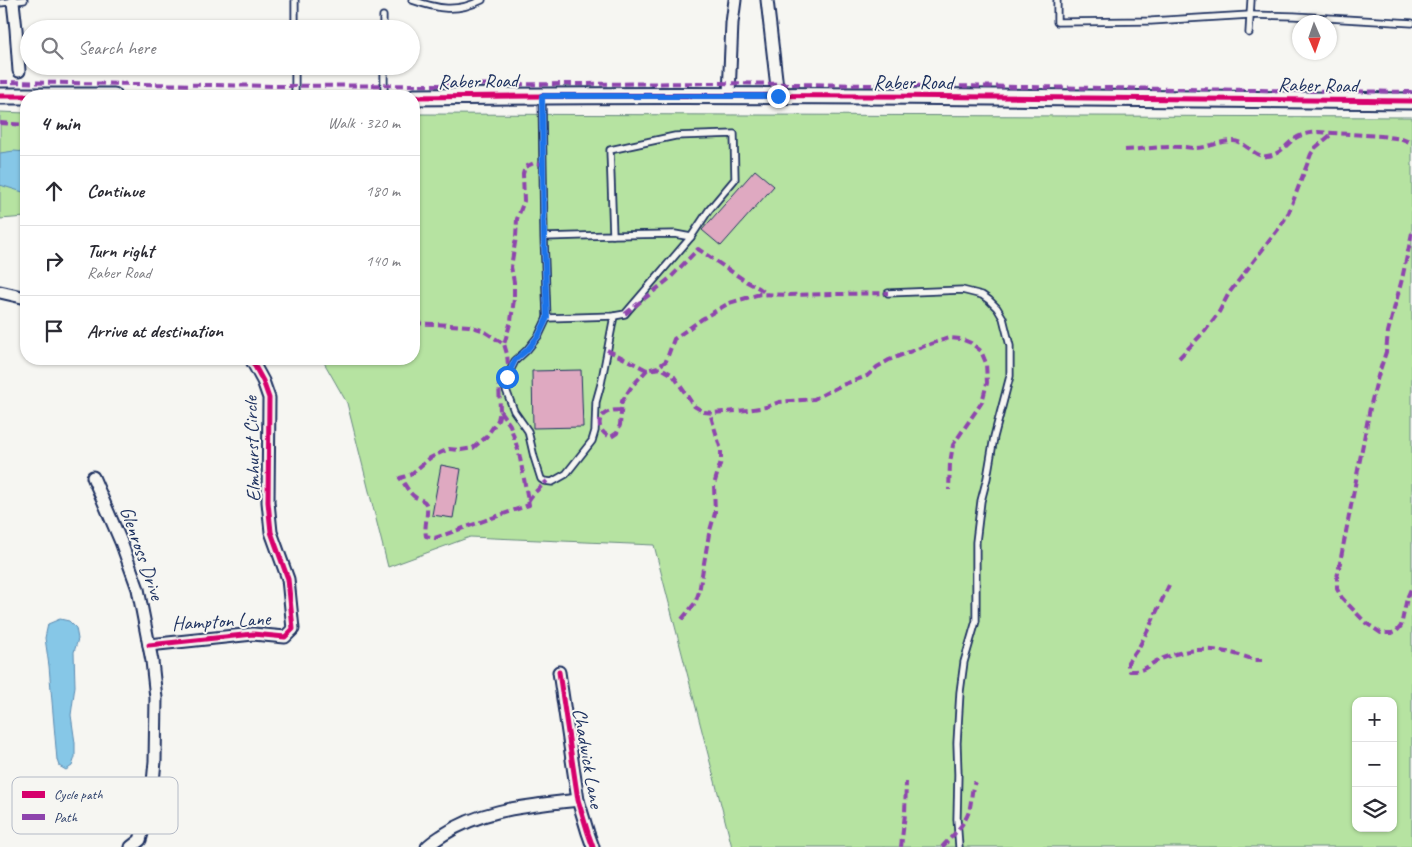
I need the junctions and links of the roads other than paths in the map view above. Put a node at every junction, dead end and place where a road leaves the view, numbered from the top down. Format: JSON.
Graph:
{"nodes":[{"id":1,"x":295,"y":0,"type":"edge"},
{"id":2,"x":412,"y":0,"type":"edge"},
{"id":3,"x":482,"y":0,"type":"edge"},
{"id":4,"x":735,"y":0,"type":"edge"},
{"id":5,"x":767,"y":0,"type":"edge"},
{"id":6,"x":1057,"y":0,"type":"edge"},
{"id":7,"x":1251,"y":0,"type":"edge"},
{"id":8,"x":18,"y":1,"type":"edge"},
{"id":9,"x":0,"y":3,"type":"edge"},
{"id":10,"x":1250,"y":15,"type":"junction"},
{"id":11,"x":383,"y":16,"type":"dead end"},
{"id":12,"x":295,"y":20,"type":"edge"},
{"id":13,"x":383,"y":20,"type":"edge"},
{"id":14,"x":1412,"y":23,"type":"edge"},
{"id":15,"x":1249,"y":33,"type":"dead end"},
{"id":16,"x":19,"y":71,"type":"dead end"},
{"id":17,"x":295,"y":75,"type":"edge"},
{"id":18,"x":384,"y":75,"type":"edge"},
{"id":19,"x":295,"y":90,"type":"edge"},
{"id":20,"x":384,"y":90,"type":"edge"},
{"id":21,"x":730,"y":95,"type":"junction"},
{"id":22,"x":0,"y":96,"type":"edge"},
{"id":23,"x":20,"y":96,"type":"edge"},
{"id":24,"x":542,"y":96,"type":"junction"},
{"id":25,"x":778,"y":96,"type":"junction"},
{"id":26,"x":420,"y":97,"type":"edge"},
{"id":27,"x":1412,"y":101,"type":"edge"},
{"id":28,"x":613,"y":235,"type":"junction"},
{"id":29,"x":544,"y":237,"type":"junction"},
{"id":30,"x":691,"y":237,"type":"junction"},
{"id":31,"x":0,"y":292,"type":"edge"},
{"id":32,"x":888,"y":293,"type":"dead end"},
{"id":33,"x":20,"y":297,"type":"edge"},
{"id":34,"x":614,"y":316,"type":"junction"},
{"id":35,"x":547,"y":318,"type":"junction"},
{"id":36,"x":255,"y":365,"type":"edge"},
{"id":37,"x":93,"y":477,"type":"dead end"},
{"id":38,"x":293,"y":629,"type":"joint"},
{"id":39,"x":149,"y":645,"type":"junction"},
{"id":40,"x":559,"y":672,"type":"dead end"},
{"id":41,"x":153,"y":777,"type":"edge"},
{"id":42,"x":578,"y":800,"type":"junction"},
{"id":43,"x":142,"y":834,"type":"edge"},
{"id":44,"x":131,"y":847,"type":"edge"},
{"id":45,"x":427,"y":847,"type":"edge"},
{"id":46,"x":594,"y":847,"type":"edge"},
{"id":47,"x":959,"y":847,"type":"edge"}],
"edges":[{"from":1,"to":12,"type":"lane"},
{"from":2,"to":3,"type":"lane"},
{"from":4,"to":21,"type":"street"},
{"from":5,"to":25,"type":"street"},
{"from":6,"to":10,"type":"lane"},
{"from":7,"to":10,"type":"lane"},
{"from":8,"to":9,"type":"lane"},
{"from":8,"to":16,"type":"street"},
{"from":10,"to":14,"type":"lane"},
{"from":10,"to":15,"type":"lane"},
{"from":11,"to":13,"type":"lane"},
{"from":17,"to":19,"type":"lane"},
{"from":18,"to":20,"type":"lane"},
{"from":21,"to":24,"type":"street","name":"Raber Road"},
{"from":21,"to":25,"type":"street","name":"Raber Road"},
{"from":22,"to":23,"type":"street"},
{"from":24,"to":26,"type":"street","name":"Raber Road"},
{"from":24,"to":29,"type":"lane"},
{"from":25,"to":27,"type":"street","name":"Raber Road"},
{"from":28,"to":29,"type":"lane"},
{"from":28,"to":30,"type":"lane"},
{"from":28,"to":30,"type":"lane"},
{"from":29,"to":35,"type":"lane"},
{"from":30,"to":34,"type":"lane"},
{"from":31,"to":33,"type":"street"},
{"from":32,"to":47,"type":"lane"},
{"from":34,"to":35,"type":"lane"},
{"from":34,"to":35,"type":"lane"},
{"from":36,"to":38,"type":"street","name":"Elmhurst Circle"},
{"from":37,"to":39,"type":"street","name":"Glenross Drive"},
{"from":38,"to":39,"type":"street","name":"Hampton Lane"},
{"from":39,"to":41,"type":"street","name":"Glenross Drive"},
{"from":40,"to":42,"type":"street","name":"Chadwick Lane"},
{"from":42,"to":45,"type":"street"},
{"from":42,"to":46,"type":"street","name":"Chadwick Lane"},
{"from":43,"to":44,"type":"street","name":"Glenross Drive"}]}
